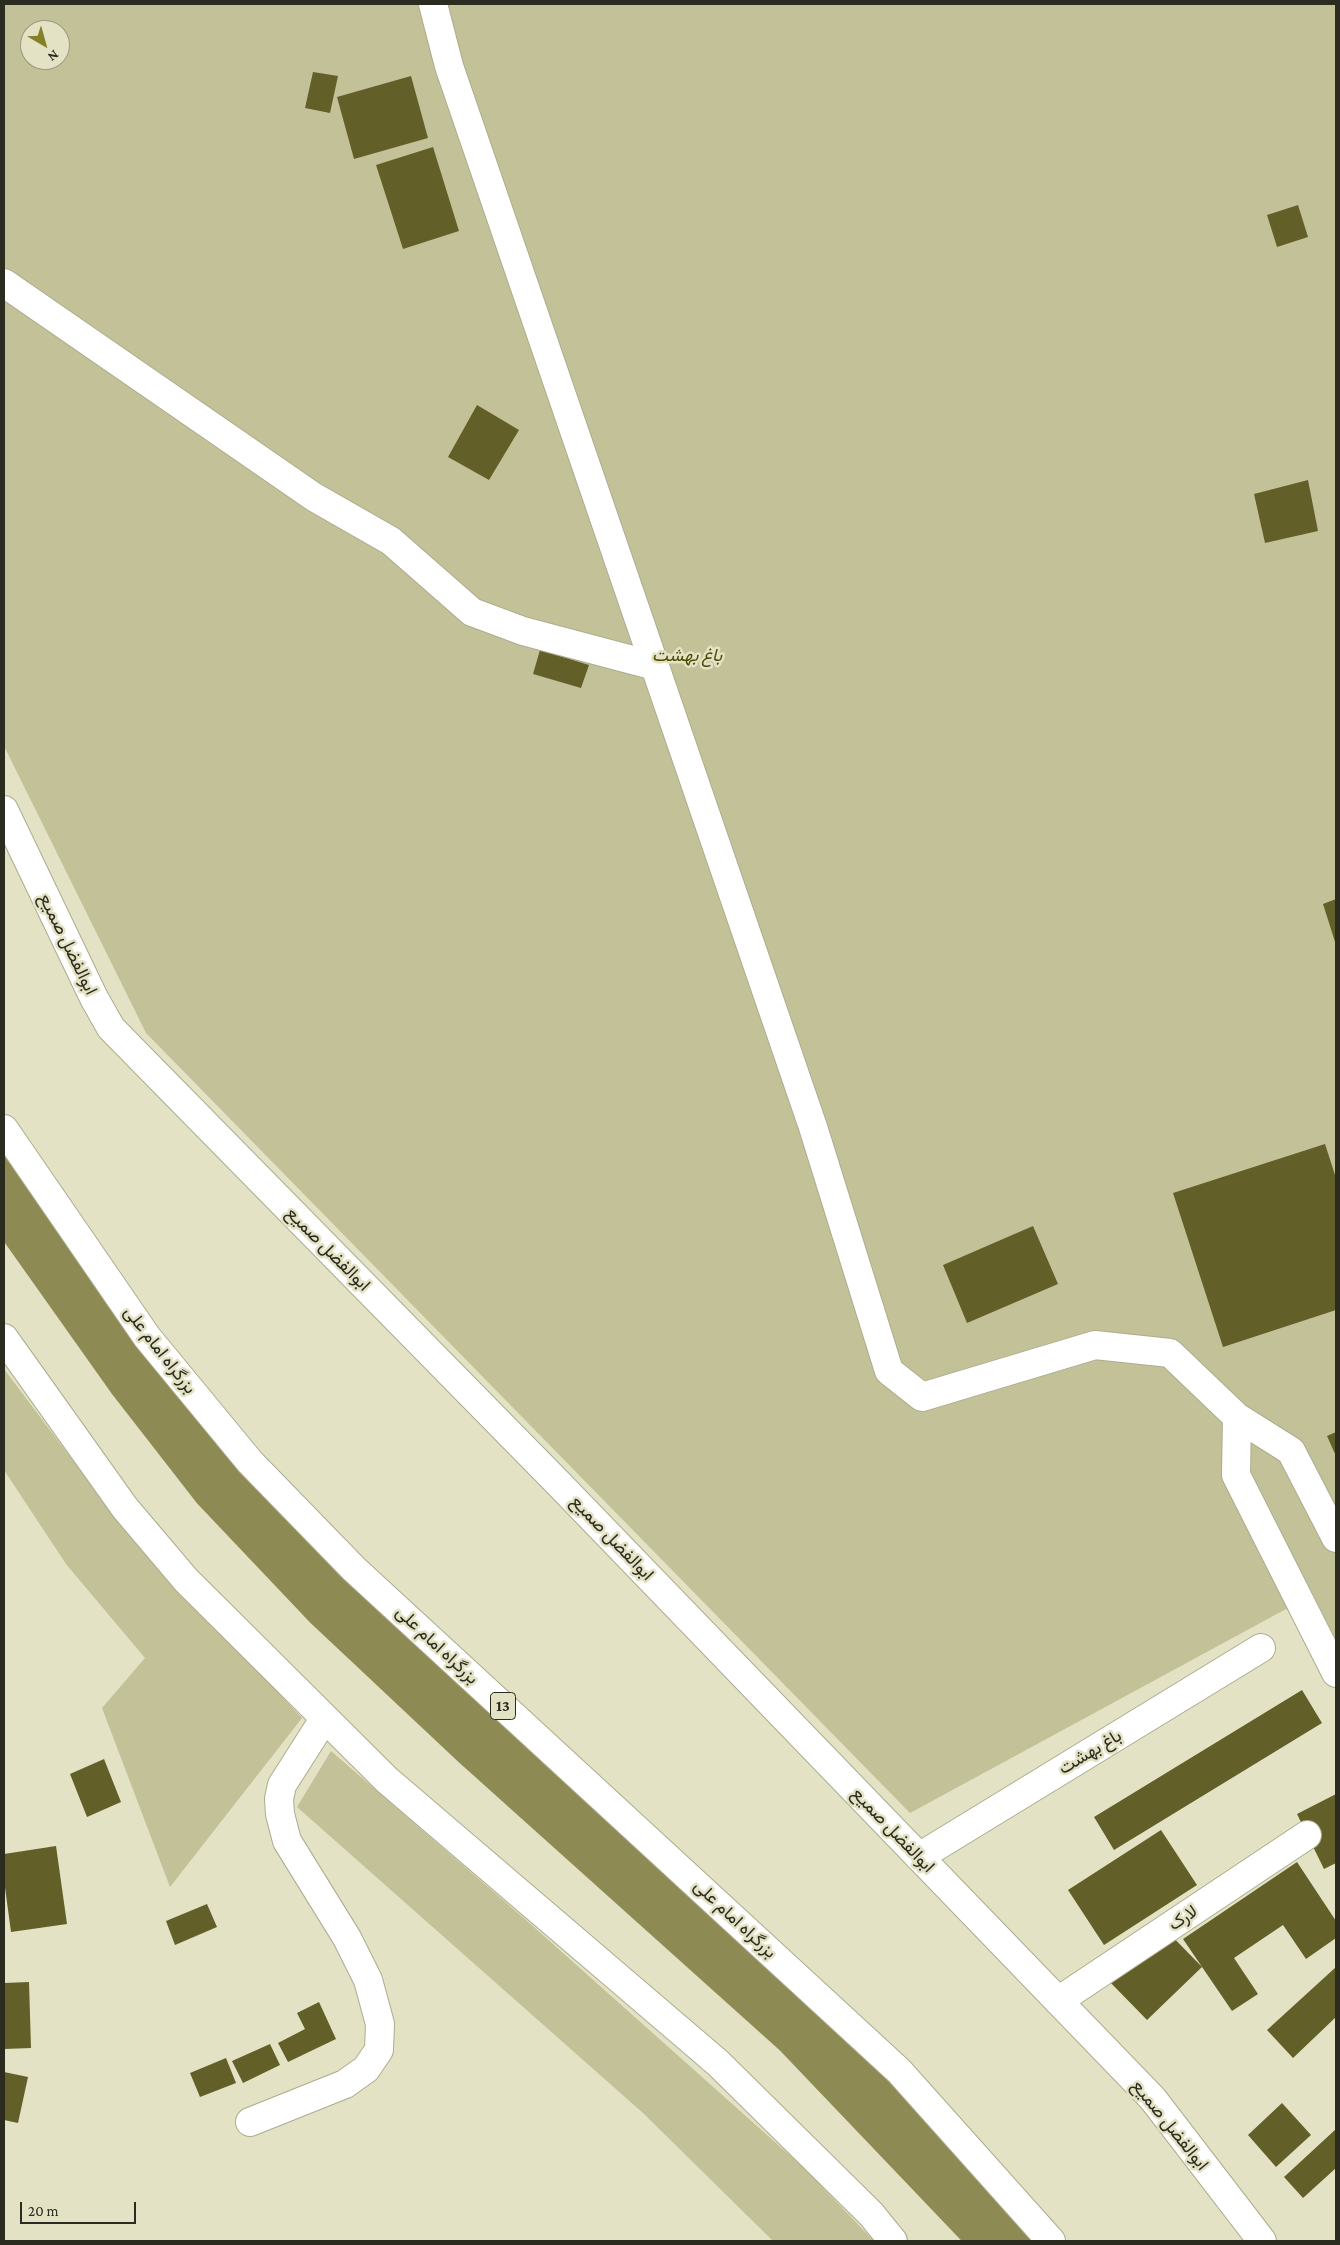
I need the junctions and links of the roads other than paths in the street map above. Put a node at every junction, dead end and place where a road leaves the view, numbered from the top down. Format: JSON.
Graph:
{"nodes":[{"id":1,"x":433,"y":4,"type":"edge"},
{"id":2,"x":4,"y":283,"type":"edge"},
{"id":3,"x":654,"y":666,"type":"junction"},
{"id":4,"x":4,"y":810,"type":"edge"},
{"id":5,"x":4,"y":1129,"type":"edge"},
{"id":6,"x":4,"y":1338,"type":"edge"},
{"id":7,"x":1237,"y":1417,"type":"junction"},
{"id":8,"x":1336,"y":1538,"type":"edge"},
{"id":9,"x":1328,"y":1639,"type":"edge"},
{"id":10,"x":1261,"y":1648,"type":"dead end"},
{"id":11,"x":1336,"y":1674,"type":"edge"},
{"id":12,"x":324,"y":1719,"type":"junction"},
{"id":13,"x":1307,"y":1835,"type":"dead end"},
{"id":14,"x":919,"y":1857,"type":"junction"},
{"id":15,"x":1058,"y":2001,"type":"junction"},
{"id":16,"x":250,"y":2122,"type":"dead end"},
{"id":17,"x":893,"y":2241,"type":"edge"},
{"id":18,"x":1051,"y":2241,"type":"edge"},
{"id":19,"x":1262,"y":2241,"type":"edge"}],
"edges":[{"from":1,"to":3,"type":"main road"},
{"from":2,"to":3,"type":"main road"},
{"from":3,"to":7,"type":"main road"},
{"from":4,"to":14,"type":"main road","name":"ابوالفضل صمیع"},
{"from":5,"to":18,"type":"main road","name":"بزرگراه امام علی","number":"13"},
{"from":6,"to":12,"type":"main road"},
{"from":7,"to":8,"type":"main road"},
{"from":7,"to":9,"type":"main road"},
{"from":9,"to":11,"type":"main road"},
{"from":10,"to":14,"type":"main road","name":"باغ بهشت"},
{"from":12,"to":16,"type":"main road"},
{"from":12,"to":17,"type":"main road"},
{"from":13,"to":15,"type":"main road","name":"لارک"},
{"from":14,"to":15,"type":"main road","name":"ابوالفضل صمیع"},
{"from":15,"to":19,"type":"main road","name":"ابوالفضل صمیع"}]}
